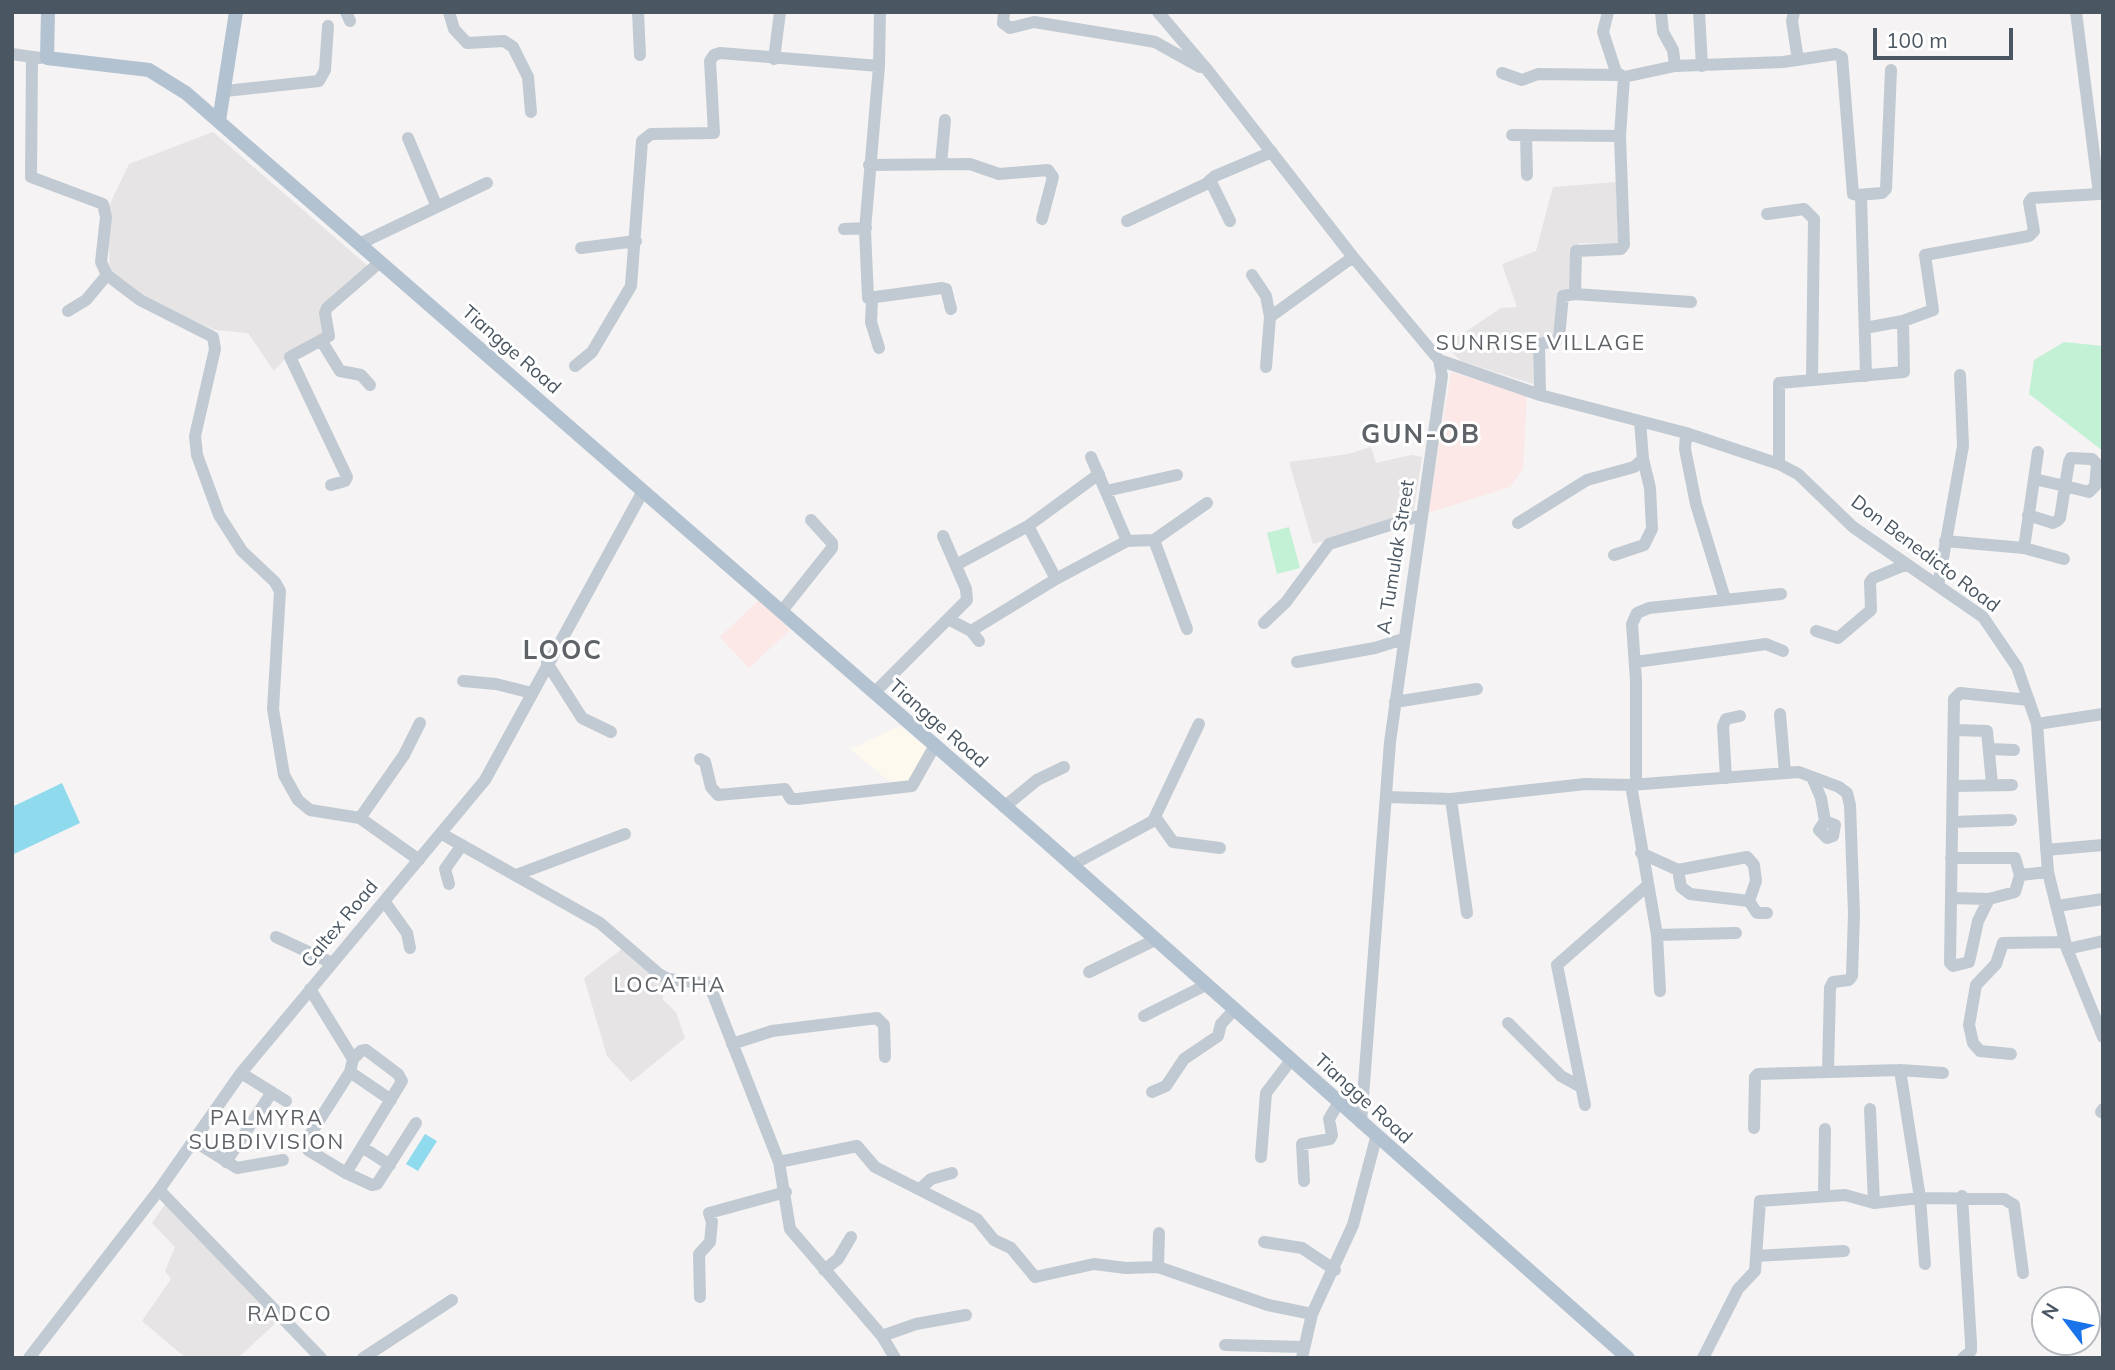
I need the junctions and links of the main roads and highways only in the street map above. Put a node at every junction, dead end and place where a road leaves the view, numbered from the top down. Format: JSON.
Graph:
{"nodes":[{"id":1,"x":48,"y":12,"type":"edge"},
{"id":2,"x":236,"y":12,"type":"edge"},
{"id":3,"x":219,"y":121,"type":"junction"},
{"id":4,"x":1628,"y":1358,"type":"edge"}],
"edges":[{"from":1,"to":3,"type":"main road","name":"Tiangge Road"},
{"from":2,"to":3,"type":"main road"},
{"from":3,"to":4,"type":"main road","name":"Tiangge Road"}]}
